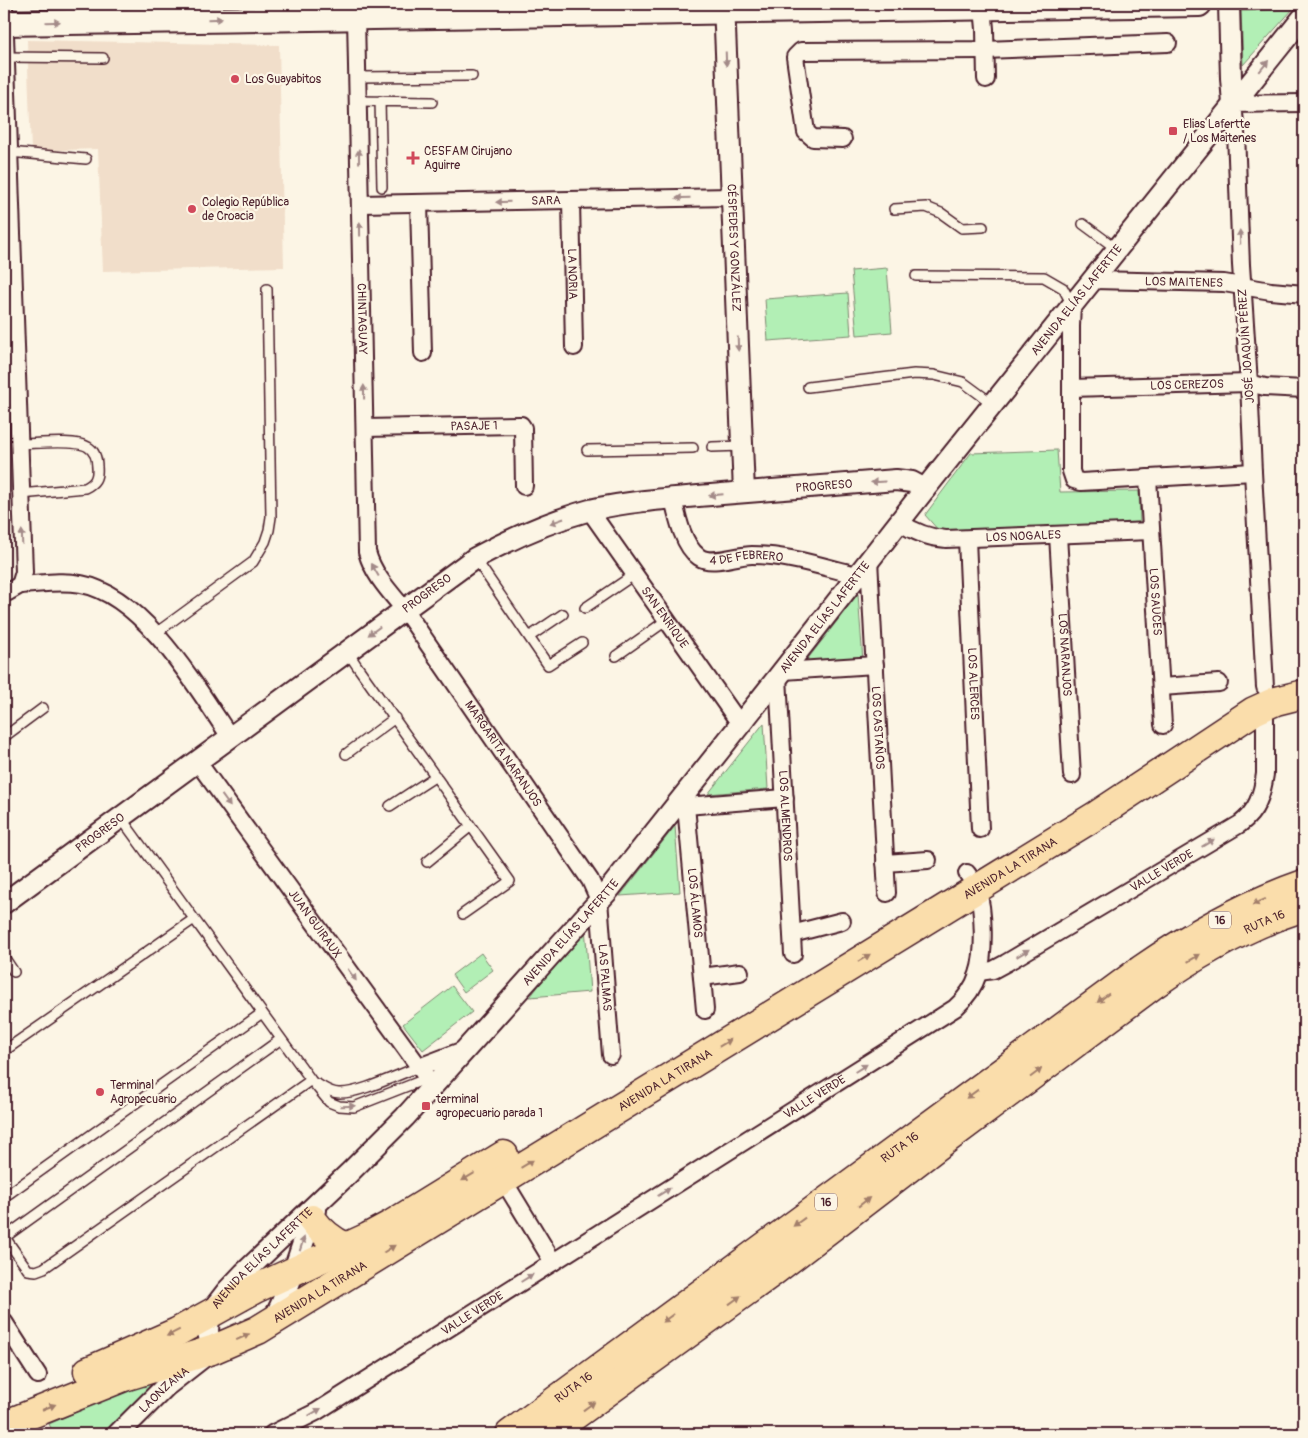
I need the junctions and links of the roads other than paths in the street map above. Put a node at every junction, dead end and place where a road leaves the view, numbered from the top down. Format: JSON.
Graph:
{"nodes":[{"id":1,"x":1199,"y":4,"type":"edge"},
{"id":2,"x":1229,"y":4,"type":"edge"},
{"id":3,"x":4,"y":7,"type":"edge"},
{"id":4,"x":724,"y":7,"type":"edge"},
{"id":5,"x":983,"y":7,"type":"junction"},
{"id":6,"x":1304,"y":16,"type":"edge"},
{"id":7,"x":356,"y":17,"type":"junction"},
{"id":8,"x":4,"y":23,"type":"edge"},
{"id":9,"x":1168,"y":43,"type":"dead end"},
{"id":10,"x":985,"y":50,"type":"junction"},
{"id":11,"x":5,"y":57,"type":"junction"},
{"id":12,"x":103,"y":58,"type":"dead end"},
{"id":13,"x":472,"y":76,"type":"dead end"},
{"id":14,"x":357,"y":77,"type":"junction"},
{"id":15,"x":986,"y":79,"type":"dead end"},
{"id":16,"x":358,"y":101,"type":"junction"},
{"id":17,"x":380,"y":101,"type":"junction"},
{"id":18,"x":432,"y":102,"type":"dead end"},
{"id":19,"x":1304,"y":103,"type":"edge"},
{"id":20,"x":1233,"y":104,"type":"junction"},
{"id":21,"x":843,"y":139,"type":"dead end"},
{"id":22,"x":7,"y":145,"type":"edge"},
{"id":23,"x":86,"y":160,"type":"dead end"},
{"id":24,"x":382,"y":187,"type":"dead end"},
{"id":25,"x":732,"y":197,"type":"junction"},
{"id":26,"x":571,"y":200,"type":"junction"},
{"id":27,"x":419,"y":203,"type":"junction"},
{"id":28,"x":360,"y":204,"type":"junction"},
{"id":29,"x":894,"y":209,"type":"dead end"},
{"id":30,"x":1083,"y":224,"type":"dead end"},
{"id":31,"x":983,"y":228,"type":"dead end"},
{"id":32,"x":1117,"y":249,"type":"junction"},
{"id":33,"x":8,"y":261,"type":"edge"},
{"id":34,"x":916,"y":276,"type":"dead end"},
{"id":35,"x":1094,"y":280,"type":"junction"},
{"id":36,"x":1242,"y":286,"type":"junction"},
{"id":37,"x":268,"y":289,"type":"dead end"},
{"id":38,"x":1304,"y":294,"type":"edge"},
{"id":39,"x":1072,"y":305,"type":"junction"},
{"id":40,"x":10,"y":346,"type":"edge"},
{"id":41,"x":574,"y":347,"type":"dead end"},
{"id":42,"x":423,"y":353,"type":"dead end"},
{"id":43,"x":1250,"y":383,"type":"junction"},
{"id":44,"x":808,"y":387,"type":"dead end"},
{"id":45,"x":1071,"y":388,"type":"junction"},
{"id":46,"x":1304,"y":389,"type":"edge"},
{"id":47,"x":993,"y":404,"type":"junction"},
{"id":48,"x":365,"y":428,"type":"junction"},
{"id":49,"x":19,"y":444,"type":"junction"},
{"id":50,"x":742,"y":446,"type":"junction"},
{"id":51,"x":712,"y":447,"type":"dead end"},
{"id":52,"x":693,"y":448,"type":"dead end"},
{"id":53,"x":587,"y":450,"type":"dead end"},
{"id":54,"x":1253,"y":472,"type":"junction"},
{"id":55,"x":1148,"y":478,"type":"junction"},
{"id":56,"x":524,"y":486,"type":"dead end"},
{"id":57,"x":925,"y":488,"type":"junction"},
{"id":58,"x":744,"y":492,"type":"junction"},
{"id":59,"x":21,"y":494,"type":"junction"},
{"id":60,"x":673,"y":498,"type":"junction"},
{"id":61,"x":590,"y":510,"type":"junction"},
{"id":62,"x":899,"y":522,"type":"junction"},
{"id":63,"x":1151,"y":531,"type":"junction"},
{"id":64,"x":1058,"y":535,"type":"junction"},
{"id":65,"x":967,"y":539,"type":"junction"},
{"id":66,"x":475,"y":558,"type":"junction"},
{"id":67,"x":863,"y":568,"type":"junction"},
{"id":68,"x":635,"y":574,"type":"junction"},
{"id":69,"x":20,"y":585,"type":"junction"},
{"id":70,"x":4,"y":593,"type":"edge"},
{"id":71,"x":585,"y":608,"type":"dead end"},
{"id":72,"x":404,"y":609,"type":"junction"},
{"id":73,"x":563,"y":614,"type":"dead end"},
{"id":74,"x":667,"y":620,"type":"junction"},
{"id":75,"x":156,"y":633,"type":"junction"},
{"id":76,"x":529,"y":637,"type":"junction"},
{"id":77,"x":582,"y":642,"type":"dead end"},
{"id":78,"x":348,"y":650,"type":"junction"},
{"id":79,"x":616,"y":656,"type":"dead end"},
{"id":80,"x":875,"y":665,"type":"junction"},
{"id":81,"x":781,"y":674,"type":"junction"},
{"id":82,"x":1304,"y":677,"type":"edge"},
{"id":83,"x":1219,"y":683,"type":"dead end"},
{"id":84,"x":1160,"y":687,"type":"junction"},
{"id":85,"x":1304,"y":694,"type":"edge"},
{"id":86,"x":1265,"y":696,"type":"junction"},
{"id":87,"x":43,"y":708,"type":"dead end"},
{"id":88,"x":395,"y":718,"type":"junction"},
{"id":89,"x":740,"y":724,"type":"junction"},
{"id":90,"x":1163,"y":725,"type":"dead end"},
{"id":91,"x":4,"y":737,"type":"edge"},
{"id":92,"x":230,"y":737,"type":"junction"},
{"id":93,"x":346,"y":754,"type":"dead end"},
{"id":94,"x":197,"y":761,"type":"junction"},
{"id":95,"x":436,"y":776,"type":"junction"},
{"id":96,"x":1072,"y":776,"type":"dead end"},
{"id":97,"x":785,"y":798,"type":"junction"},
{"id":98,"x":682,"y":803,"type":"junction"},
{"id":99,"x":390,"y":806,"type":"dead end"},
{"id":100,"x":120,"y":818,"type":"junction"},
{"id":101,"x":471,"y":826,"type":"junction"},
{"id":102,"x":980,"y":829,"type":"dead end"},
{"id":103,"x":928,"y":860,"type":"dead end"},
{"id":104,"x":427,"y":862,"type":"dead end"},
{"id":105,"x":886,"y":864,"type":"junction"},
{"id":106,"x":972,"y":881,"type":"junction"},
{"id":107,"x":1304,"y":884,"type":"edge"},
{"id":108,"x":887,"y":893,"type":"dead end"},
{"id":109,"x":599,"y":900,"type":"junction"},
{"id":110,"x":4,"y":904,"type":"edge"},
{"id":111,"x":1304,"y":907,"type":"edge"},
{"id":112,"x":463,"y":914,"type":"dead end"},
{"id":113,"x":194,"y":919,"type":"junction"},
{"id":114,"x":842,"y":921,"type":"dead end"},
{"id":115,"x":792,"y":934,"type":"junction"},
{"id":116,"x":793,"y":954,"type":"dead end"},
{"id":117,"x":4,"y":957,"type":"edge"},
{"id":118,"x":14,"y":972,"type":"dead end"},
{"id":119,"x":740,"y":972,"type":"dead end"},
{"id":120,"x":979,"y":972,"type":"junction"},
{"id":121,"x":702,"y":977,"type":"junction"},
{"id":122,"x":705,"y":1010,"type":"dead end"},
{"id":123,"x":262,"y":1013,"type":"junction"},
{"id":124,"x":281,"y":1039,"type":"junction"},
{"id":125,"x":4,"y":1052,"type":"edge"},
{"id":126,"x":611,"y":1055,"type":"dead end"},
{"id":127,"x":427,"y":1077,"type":"junction"},
{"id":128,"x":311,"y":1080,"type":"junction"},
{"id":129,"x":497,"y":1171,"type":"junction"},
{"id":130,"x":4,"y":1197,"type":"edge"},
{"id":131,"x":317,"y":1209,"type":"junction"},
{"id":132,"x":4,"y":1237,"type":"edge"},
{"id":133,"x":346,"y":1247,"type":"junction"},
{"id":134,"x":553,"y":1262,"type":"junction"},
{"id":135,"x":294,"y":1270,"type":"junction"},
{"id":136,"x":209,"y":1314,"type":"junction"},
{"id":137,"x":273,"y":1321,"type":"junction"},
{"id":138,"x":4,"y":1322,"type":"edge"},
{"id":139,"x":212,"y":1350,"type":"junction"},
{"id":140,"x":38,"y":1374,"type":"dead end"},
{"id":141,"x":4,"y":1406,"type":"edge"},
{"id":142,"x":4,"y":1426,"type":"edge"},
{"id":143,"x":118,"y":1434,"type":"edge"},
{"id":144,"x":272,"y":1434,"type":"edge"},
{"id":145,"x":510,"y":1434,"type":"edge"},
{"id":146,"x":549,"y":1434,"type":"edge"}],
"edges":[{"from":1,"to":5,"type":"main road"},
{"from":2,"to":20,"type":"street","name":"JOSÉ JOAQUÍN PÉREZ"},
{"from":3,"to":8,"type":"street"},
{"from":4,"to":5,"type":"main road"},
{"from":4,"to":7,"type":"main road"},
{"from":4,"to":25,"type":"street","name":"CÉSPEDES Y GONZÁLEZ","one_way":true},
{"from":5,"to":10,"type":"street"},
{"from":20,"to":6,"type":"street","name":"AVENIDA ELÍAS LAFERTTE","one_way":true},
{"from":8,"to":7,"type":"main road","one_way":true},
{"from":7,"to":14,"type":"street","name":"CHINTAGUAY"},
{"from":8,"to":11,"type":"street"},
{"from":9,"to":10,"type":"street"},
{"from":10,"to":15,"type":"street"},
{"from":10,"to":21,"type":"street"},
{"from":11,"to":12,"type":"lane"},
{"from":11,"to":22,"type":"street"},
{"from":13,"to":14,"type":"lane"},
{"from":14,"to":16,"type":"street","name":"CHINTAGUAY"},
{"from":16,"to":17,"type":"lane"},
{"from":28,"to":16,"type":"street","name":"CHINTAGUAY","one_way":true},
{"from":17,"to":18,"type":"lane"},
{"from":17,"to":24,"type":"lane"},
{"from":19,"to":20,"type":"street"},
{"from":20,"to":32,"type":"street","name":"AVENIDA ELÍAS LAFERTTE"},
{"from":36,"to":20,"type":"street","name":"JOSÉ JOAQUÍN PÉREZ","one_way":true},
{"from":22,"to":23,"type":"lane"},
{"from":22,"to":33,"type":"street"},
{"from":25,"to":26,"type":"street","name":"SARA","one_way":true},
{"from":25,"to":50,"type":"street","name":"CÉSPEDES Y GONZÁLEZ","one_way":true},
{"from":26,"to":27,"type":"street","name":"SARA","one_way":true},
{"from":26,"to":41,"type":"street","name":"LA NORIA"},
{"from":27,"to":28,"type":"street","name":"SARA"},
{"from":27,"to":42,"type":"street"},
{"from":48,"to":28,"type":"street","name":"CHINTAGUAY","one_way":true},
{"from":29,"to":31,"type":"lane"},
{"from":30,"to":32,"type":"lane"},
{"from":32,"to":35,"type":"street","name":"AVENIDA ELÍAS LAFERTTE"},
{"from":33,"to":40,"type":"street"},
{"from":34,"to":39,"type":"lane"},
{"from":35,"to":36,"type":"street","name":"LOS MAITENES"},
{"from":35,"to":39,"type":"street","name":"AVENIDA ELÍAS LAFERTTE"},
{"from":36,"to":38,"type":"street","name":"LOS MAITENES"},
{"from":36,"to":43,"type":"street","name":"JOSÉ JOAQUÍN PÉREZ"},
{"from":37,"to":75,"type":"lane"},
{"from":39,"to":45,"type":"street"},
{"from":39,"to":47,"type":"street","name":"AVENIDA ELÍAS LAFERTTE"},
{"from":40,"to":49,"type":"street"},
{"from":43,"to":45,"type":"street","name":"LOS CEREZOS"},
{"from":43,"to":46,"type":"street","name":"LOS CEREZOS"},
{"from":43,"to":54,"type":"street","name":"JOSÉ JOAQUÍN PÉREZ"},
{"from":44,"to":47,"type":"lane"},
{"from":45,"to":55,"type":"street"},
{"from":47,"to":57,"type":"street","name":"AVENIDA ELÍAS LAFERTTE"},
{"from":48,"to":56,"type":"street","name":"PASAJE 1"},
{"from":72,"to":48,"type":"street","name":"CHINTAGUAY","one_way":true},
{"from":49,"to":59,"type":"street"},
{"from":49,"to":59,"type":"lane"},
{"from":50,"to":51,"type":"lane"},
{"from":50,"to":58,"type":"street","name":"CÉSPEDES Y GONZÁLEZ"},
{"from":52,"to":53,"type":"lane"},
{"from":54,"to":55,"type":"street"},
{"from":54,"to":86,"type":"street","name":"JOSÉ JOAQUÍN PÉREZ"},
{"from":55,"to":63,"type":"street","name":"LOS SAUCES"},
{"from":57,"to":58,"type":"street","name":"PROGRESO","one_way":true},
{"from":57,"to":62,"type":"street","name":"AVENIDA ELÍAS LAFERTTE"},
{"from":58,"to":60,"type":"street","name":"PROGRESO","one_way":true},
{"from":69,"to":59,"type":"street","one_way":true},
{"from":60,"to":61,"type":"street","name":"PROGRESO"},
{"from":60,"to":67,"type":"street","name":"4 DE FEBRERO"},
{"from":61,"to":66,"type":"street","name":"PROGRESO","one_way":true},
{"from":61,"to":68,"type":"street","name":"SAN ENRIQUE"},
{"from":62,"to":65,"type":"street","name":"LOS NOGALES"},
{"from":62,"to":67,"type":"street","name":"AVENIDA ELÍAS LAFERTTE"},
{"from":63,"to":64,"type":"street","name":"LOS NOGALES"},
{"from":63,"to":84,"type":"street","name":"LOS SAUCES"},
{"from":64,"to":65,"type":"street","name":"LOS NOGALES"},
{"from":64,"to":96,"type":"street","name":"LOS NARANJOS"},
{"from":65,"to":102,"type":"street","name":"LOS ALERCES"},
{"from":66,"to":72,"type":"street","name":"PROGRESO"},
{"from":66,"to":76,"type":"lane"},
{"from":67,"to":80,"type":"street","name":"LOS CASTAÑOS"},
{"from":67,"to":81,"type":"street","name":"AVENIDA ELÍAS LAFERTTE"},
{"from":68,"to":71,"type":"lane"},
{"from":68,"to":74,"type":"street","name":"SAN ENRIQUE"},
{"from":69,"to":70,"type":"street"},
{"from":69,"to":75,"type":"street"},
{"from":72,"to":78,"type":"street","name":"PROGRESO","one_way":true},
{"from":72,"to":109,"type":"street","name":"MARGARITA NARANJOS"},
{"from":73,"to":76,"type":"lane"},
{"from":74,"to":79,"type":"lane"},
{"from":74,"to":89,"type":"street","name":"SAN ENRIQUE"},
{"from":75,"to":92,"type":"street"},
{"from":76,"to":77,"type":"lane"},
{"from":78,"to":88,"type":"lane"},
{"from":78,"to":92,"type":"street","name":"PROGRESO"},
{"from":80,"to":81,"type":"street"},
{"from":80,"to":105,"type":"street","name":"LOS CASTAÑOS"},
{"from":81,"to":89,"type":"street","name":"AVENIDA ELÍAS LAFERTTE"},
{"from":81,"to":97,"type":"street","name":"LOS ALMENDROS"},
{"from":82,"to":86,"type":"highway","name":"AVENIDA LA TIRANA"},
{"from":83,"to":84,"type":"street"},
{"from":84,"to":90,"type":"street","name":"LOS SAUCES"},
{"from":85,"to":86,"type":"highway","name":"AVENIDA LA TIRANA"},
{"from":86,"to":106,"type":"highway","name":"AVENIDA LA TIRANA"},
{"from":120,"to":86,"type":"street","name":"VALLE VERDE","one_way":true},
{"from":87,"to":91,"type":"lane"},
{"from":88,"to":93,"type":"lane"},
{"from":88,"to":95,"type":"lane"},
{"from":89,"to":98,"type":"street","name":"AVENIDA ELÍAS LAFERTTE"},
{"from":92,"to":94,"type":"street","name":"PROGRESO"},
{"from":94,"to":100,"type":"street","name":"PROGRESO"},
{"from":94,"to":127,"type":"street","name":"JUAN GUIRAUX","one_way":true},
{"from":95,"to":99,"type":"lane"},
{"from":95,"to":101,"type":"lane"},
{"from":97,"to":98,"type":"street"},
{"from":97,"to":115,"type":"street","name":"LOS ALMENDROS"},
{"from":98,"to":109,"type":"street","name":"AVENIDA ELÍAS LAFERTTE"},
{"from":98,"to":121,"type":"street","name":"LOS ÁLAMOS"},
{"from":100,"to":110,"type":"street","name":"PROGRESO"},
{"from":100,"to":113,"type":"lane"},
{"from":101,"to":104,"type":"lane"},
{"from":101,"to":112,"type":"lane"},
{"from":103,"to":105,"type":"street"},
{"from":105,"to":108,"type":"street","name":"LOS CASTAÑOS"},
{"from":106,"to":120,"type":"street"},
{"from":106,"to":129,"type":"highway","name":"AVENIDA LA TIRANA"},
{"from":107,"to":145,"type":"highway","name":"RUTA 16","number":"16","one_way":true},
{"from":109,"to":126,"type":"street","name":"LAS PALMAS"},
{"from":109,"to":127,"type":"street","name":"AVENIDA ELÍAS LAFERTTE"},
{"from":146,"to":111,"type":"highway","name":"RUTA 16","number":"16","one_way":true},
{"from":113,"to":123,"type":"lane"},
{"from":113,"to":125,"type":"lane"},
{"from":114,"to":115,"type":"street"},
{"from":115,"to":116,"type":"street","name":"LOS ALMENDROS"},
{"from":117,"to":118,"type":"lane"},
{"from":119,"to":121,"type":"street"},
{"from":134,"to":120,"type":"street","name":"VALLE VERDE","one_way":true},
{"from":121,"to":122,"type":"street","name":"LOS ÁLAMOS"},
{"from":123,"to":124,"type":"lane"},
{"from":123,"to":130,"type":"lane"},
{"from":124,"to":128,"type":"lane"},
{"from":124,"to":132,"type":"lane"},
{"from":127,"to":128,"type":"lane"},
{"from":128,"to":127,"type":"lane","one_way":true},
{"from":127,"to":131,"type":"street","name":"AVENIDA ELÍAS LAFERTTE"},
{"from":128,"to":132,"type":"lane"},
{"from":129,"to":133,"type":"highway","name":"AVENIDA LA TIRANA","one_way":true},
{"from":129,"to":134,"type":"street"},
{"from":137,"to":129,"type":"highway","name":"AVENIDA LA TIRANA","one_way":true},
{"from":131,"to":133,"type":"highway"},
{"from":135,"to":131,"type":"street","name":"AVENIDA ELÍAS LAFERTTE","one_way":true},
{"from":131,"to":136,"type":"street","name":"AVENIDA ELÍAS LAFERTTE"},
{"from":133,"to":135,"type":"highway","name":"AVENIDA LA TIRANA"},
{"from":144,"to":134,"type":"street","name":"VALLE VERDE","one_way":true},
{"from":135,"to":136,"type":"highway","name":"AVENIDA LA TIRANA"},
{"from":135,"to":137,"type":"street","name":"AVENIDA ELÍAS LAFERTTE"},
{"from":136,"to":139,"type":"street","name":"AVENIDA ELÍAS LAFERTTE"},
{"from":136,"to":141,"type":"highway","name":"AVENIDA LA TIRANA","one_way":true},
{"from":139,"to":137,"type":"highway","name":"AVENIDA LA TIRANA","one_way":true},
{"from":138,"to":140,"type":"street"},
{"from":142,"to":139,"type":"highway","name":"AVENIDA LA TIRANA","one_way":true},
{"from":139,"to":143,"type":"street","name":"LAONZANA"}]}
